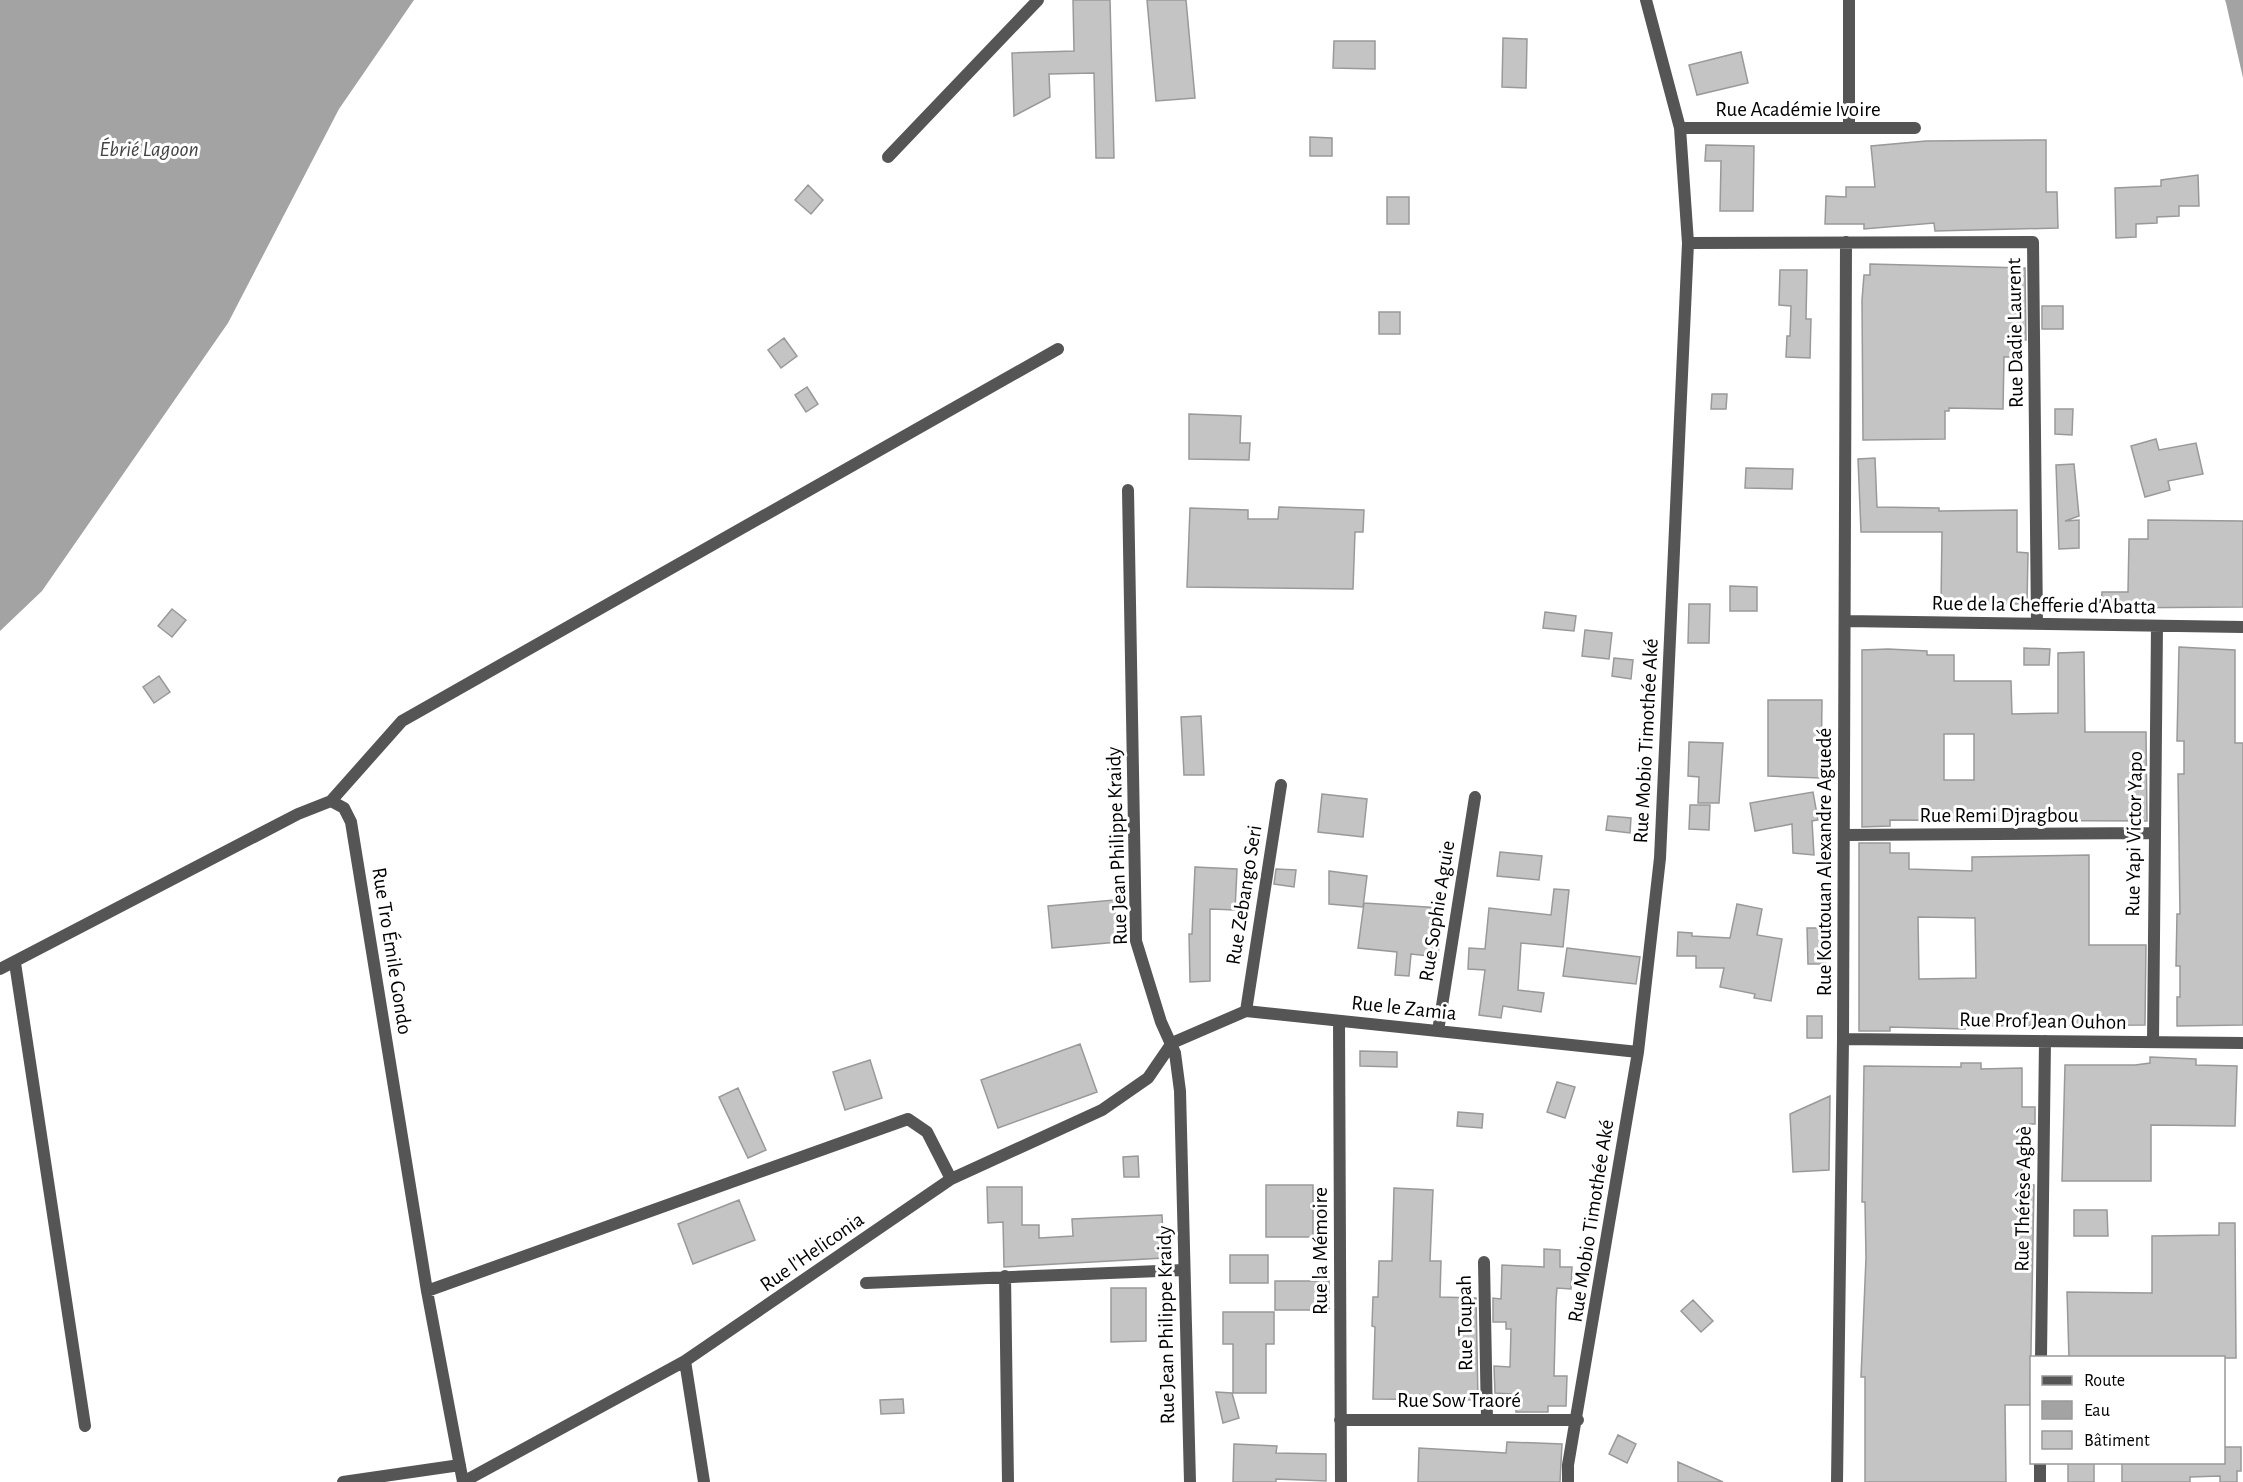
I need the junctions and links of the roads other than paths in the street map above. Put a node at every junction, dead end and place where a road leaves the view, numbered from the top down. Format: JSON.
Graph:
{"nodes":[{"id":1,"x":1038,"y":0,"type":"edge"},
{"id":2,"x":1646,"y":0,"type":"edge"},
{"id":3,"x":1849,"y":0,"type":"edge"},
{"id":4,"x":1849,"y":128,"type":"junction"},
{"id":5,"x":1915,"y":128,"type":"dead end"},
{"id":6,"x":1680,"y":129,"type":"junction"},
{"id":7,"x":888,"y":157,"type":"dead end"},
{"id":8,"x":1846,"y":242,"type":"junction"},
{"id":9,"x":1688,"y":243,"type":"junction"},
{"id":10,"x":1058,"y":349,"type":"dead end"},
{"id":11,"x":1128,"y":490,"type":"dead end"},
{"id":12,"x":1845,"y":621,"type":"junction"},
{"id":13,"x":2037,"y":624,"type":"junction"},
{"id":14,"x":2157,"y":626,"type":"junction"},
{"id":15,"x":2243,"y":627,"type":"edge"},
{"id":16,"x":1281,"y":785,"type":"dead end"},
{"id":17,"x":1475,"y":797,"type":"dead end"},
{"id":18,"x":331,"y":801,"type":"junction"},
{"id":19,"x":2153,"y":833,"type":"junction"},
{"id":20,"x":1844,"y":835,"type":"junction"},
{"id":21,"x":15,"y":963,"type":"junction"},
{"id":22,"x":0,"y":969,"type":"edge"},
{"id":23,"x":1246,"y":1011,"type":"junction"},
{"id":24,"x":1339,"y":1021,"type":"junction"},
{"id":25,"x":1438,"y":1031,"type":"junction"},
{"id":26,"x":1843,"y":1039,"type":"junction"},
{"id":27,"x":2045,"y":1041,"type":"junction"},
{"id":28,"x":2152,"y":1042,"type":"junction"},
{"id":29,"x":1172,"y":1043,"type":"junction"},
{"id":30,"x":2243,"y":1043,"type":"edge"},
{"id":31,"x":1638,"y":1052,"type":"junction"},
{"id":32,"x":951,"y":1179,"type":"junction"},
{"id":33,"x":1484,"y":1262,"type":"dead end"},
{"id":34,"x":1184,"y":1270,"type":"junction"},
{"id":35,"x":1005,"y":1276,"type":"junction"},
{"id":36,"x":866,"y":1283,"type":"dead end"},
{"id":37,"x":428,"y":1291,"type":"junction"},
{"id":38,"x":2041,"y":1356,"type":"edge"},
{"id":39,"x":685,"y":1361,"type":"junction"},
{"id":40,"x":1340,"y":1420,"type":"junction"},
{"id":41,"x":1487,"y":1420,"type":"junction"},
{"id":42,"x":1578,"y":1420,"type":"junction"},
{"id":43,"x":85,"y":1426,"type":"dead end"},
{"id":44,"x":2040,"y":1464,"type":"edge"},
{"id":45,"x":460,"y":1465,"type":"junction"},
{"id":46,"x":343,"y":1482,"type":"edge"},
{"id":47,"x":463,"y":1482,"type":"edge"},
{"id":48,"x":704,"y":1482,"type":"edge"},
{"id":49,"x":1008,"y":1482,"type":"edge"},
{"id":50,"x":1190,"y":1482,"type":"edge"},
{"id":51,"x":1341,"y":1482,"type":"edge"},
{"id":52,"x":1568,"y":1482,"type":"edge"},
{"id":53,"x":1837,"y":1482,"type":"edge"},
{"id":54,"x":2040,"y":1482,"type":"edge"}],
"edges":[{"from":1,"to":7,"type":"street"},
{"from":2,"to":6,"type":"street","name":"Rue Mobio Timothée Aké"},
{"from":3,"to":4,"type":"street"},
{"from":4,"to":5,"type":"street","name":"Rue Académie Ivoire"},
{"from":4,"to":6,"type":"street","name":"Rue Académie Ivoire"},
{"from":6,"to":9,"type":"street","name":"Rue Mobio Timothée Aké"},
{"from":8,"to":9,"type":"street","name":"Rue Dadie Laurent"},
{"from":8,"to":12,"type":"street","name":"Rue Koutouan Alexandre Aguedé"},
{"from":8,"to":13,"type":"street","name":"Rue Dadie Laurent"},
{"from":9,"to":31,"type":"street","name":"Rue Mobio Timothée Aké"},
{"from":10,"to":18,"type":"street"},
{"from":11,"to":29,"type":"street","name":"Rue Jean Philippe Kraidy"},
{"from":12,"to":13,"type":"street","name":"Rue de la Chefferie d'Abatta"},
{"from":12,"to":20,"type":"street","name":"Rue Koutouan Alexandre Aguedé"},
{"from":13,"to":14,"type":"street","name":"Rue de la Chefferie d'Abatta"},
{"from":14,"to":15,"type":"street","name":"Rue de la Chefferie d'Abatta"},
{"from":14,"to":19,"type":"street","name":"Rue Yapi Victor Yapo"},
{"from":16,"to":23,"type":"street","name":"Rue Zebango Seri"},
{"from":17,"to":25,"type":"street","name":"Rue Sophie Aguie"},
{"from":18,"to":21,"type":"street"},
{"from":18,"to":37,"type":"street","name":"Rue Tro Émile Gondo"},
{"from":19,"to":20,"type":"street","name":"Rue Remi Djragbou"},
{"from":19,"to":28,"type":"street","name":"Rue Yapi Victor Yapo"},
{"from":20,"to":26,"type":"street","name":"Rue Koutouan Alexandre Aguedé"},
{"from":21,"to":22,"type":"street"},
{"from":21,"to":43,"type":"street"},
{"from":23,"to":24,"type":"street","name":"Rue le Zamia"},
{"from":23,"to":29,"type":"street","name":"Rue le Zamia"},
{"from":24,"to":25,"type":"street","name":"Rue le Zamia"},
{"from":24,"to":40,"type":"street","name":"Rue la Mémoire"},
{"from":25,"to":31,"type":"street","name":"Rue le Zamia"},
{"from":26,"to":27,"type":"street","name":"Rue Prof Jean Ouhon"},
{"from":26,"to":53,"type":"street","name":"Rue Koutouan Alexandre Aguedé"},
{"from":27,"to":28,"type":"street","name":"Rue Prof Jean Ouhon"},
{"from":27,"to":38,"type":"street","name":"Rue Thérèse Agbè"},
{"from":28,"to":30,"type":"street","name":"Rue Prof Jean Ouhon"},
{"from":29,"to":32,"type":"street","name":"Rue l'Heliconia"},
{"from":29,"to":34,"type":"street","name":"Rue Jean Philippe Kraidy"},
{"from":31,"to":42,"type":"street","name":"Rue Mobio Timothée Aké"},
{"from":32,"to":37,"type":"street"},
{"from":32,"to":39,"type":"street","name":"Rue l'Heliconia"},
{"from":33,"to":41,"type":"street","name":"Rue Toupah"},
{"from":34,"to":35,"type":"street"},
{"from":34,"to":50,"type":"street","name":"Rue Jean Philippe Kraidy"},
{"from":35,"to":36,"type":"street"},
{"from":35,"to":49,"type":"street"},
{"from":37,"to":45,"type":"street","name":"Rue Tro Émile Gondo"},
{"from":39,"to":47,"type":"street","name":"Rue l'Heliconia"},
{"from":39,"to":48,"type":"street"},
{"from":40,"to":41,"type":"street","name":"Rue Sow Traoré"},
{"from":40,"to":51,"type":"street","name":"Rue la Mémoire"},
{"from":41,"to":42,"type":"street","name":"Rue Sow Traoré"},
{"from":42,"to":52,"type":"street","name":"Rue Mobio Timothée Aké"},
{"from":44,"to":54,"type":"street"},
{"from":45,"to":46,"type":"street"},
{"from":45,"to":47,"type":"street","name":"Rue Tro Émile Gondo"}]}
